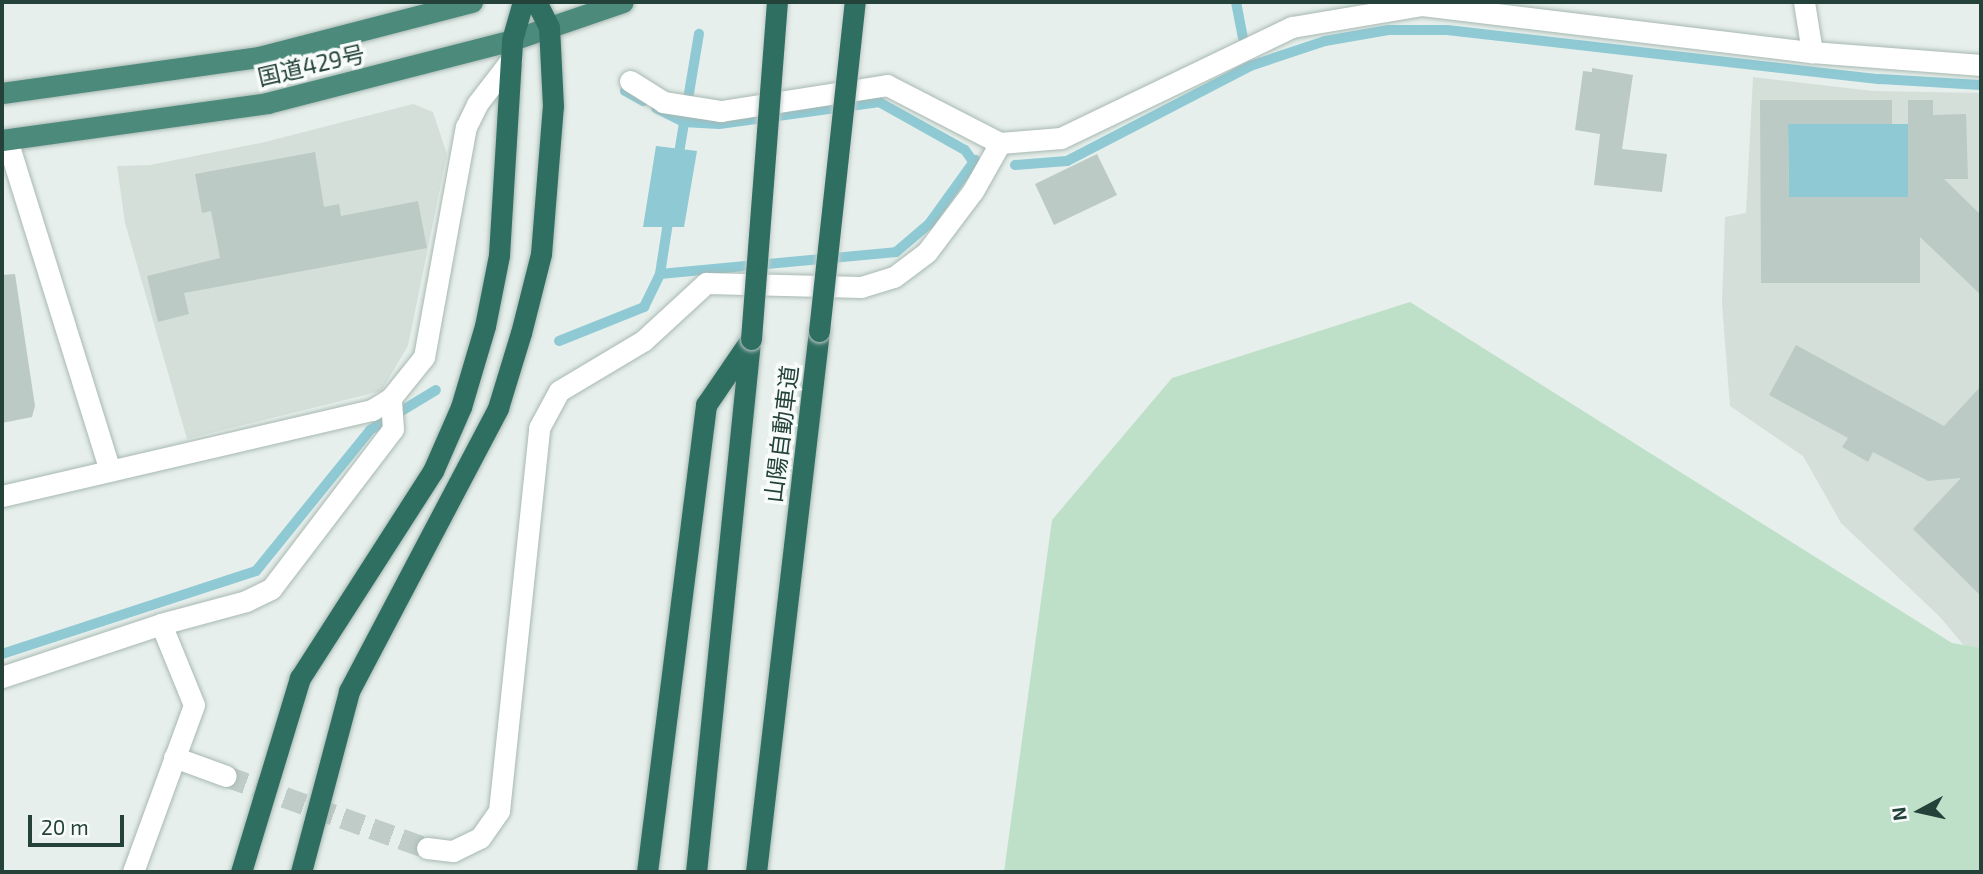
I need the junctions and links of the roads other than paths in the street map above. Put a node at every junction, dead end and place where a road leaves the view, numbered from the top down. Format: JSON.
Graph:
{"nodes":[{"id":1,"x":472,"y":2,"type":"edge"},
{"id":2,"x":523,"y":2,"type":"edge"},
{"id":3,"x":536,"y":2,"type":"edge"},
{"id":4,"x":623,"y":2,"type":"edge"},
{"id":5,"x":777,"y":2,"type":"edge"},
{"id":6,"x":855,"y":2,"type":"edge"},
{"id":7,"x":1804,"y":2,"type":"edge"},
{"id":8,"x":549,"y":27,"type":"junction"},
{"id":9,"x":511,"y":50,"type":"junction"},
{"id":10,"x":1812,"y":52,"type":"junction"},
{"id":11,"x":1981,"y":65,"type":"edge"},
{"id":12,"x":630,"y":81,"type":"dead end"},
{"id":13,"x":2,"y":93,"type":"edge"},
{"id":14,"x":4,"y":140,"type":"edge"},
{"id":15,"x":999,"y":143,"type":"junction"},
{"id":16,"x":751,"y":338,"type":"junction"},
{"id":17,"x":393,"y":408,"type":"junction"},
{"id":18,"x":110,"y":470,"type":"junction"},
{"id":19,"x":2,"y":496,"type":"edge"},
{"id":20,"x":161,"y":624,"type":"junction"},
{"id":21,"x":2,"y":677,"type":"edge"},
{"id":22,"x":174,"y":757,"type":"junction"},
{"id":23,"x":226,"y":776,"type":"tunnel mouth"},
{"id":24,"x":427,"y":848,"type":"tunnel mouth"},
{"id":25,"x":133,"y":872,"type":"edge"},
{"id":26,"x":241,"y":872,"type":"edge"},
{"id":27,"x":301,"y":872,"type":"edge"},
{"id":28,"x":647,"y":872,"type":"edge"},
{"id":29,"x":696,"y":872,"type":"edge"},
{"id":30,"x":756,"y":872,"type":"edge"}],
"edges":[{"from":1,"to":13,"type":"highway","name":"国道429号"},
{"from":2,"to":9,"type":"highway"},
{"from":3,"to":8,"type":"highway"},
{"from":4,"to":8,"type":"highway","name":"国道429号"},
{"from":5,"to":16,"type":"highway","name":"山陽自動車道","bridge":true},
{"from":6,"to":30,"type":"highway","name":"山陽自動車道","bridge":true},
{"from":7,"to":10,"type":"street"},
{"from":8,"to":9,"type":"highway","name":"国道429号"},
{"from":8,"to":27,"type":"highway"},
{"from":9,"to":14,"type":"highway","name":"国道429号"},
{"from":9,"to":17,"type":"street"},
{"from":9,"to":26,"type":"highway"},
{"from":10,"to":11,"type":"street"},
{"from":10,"to":15,"type":"street"},
{"from":12,"to":15,"type":"street"},
{"from":14,"to":18,"type":"street"},
{"from":15,"to":24,"type":"street"},
{"from":16,"to":28,"type":"highway"},
{"from":16,"to":29,"type":"highway","name":"山陽自動車道"},
{"from":17,"to":18,"type":"street"},
{"from":17,"to":20,"type":"street"},
{"from":18,"to":19,"type":"street"},
{"from":20,"to":21,"type":"street"},
{"from":20,"to":22,"type":"street"},
{"from":22,"to":23,"type":"street"},
{"from":22,"to":25,"type":"street"}]}
